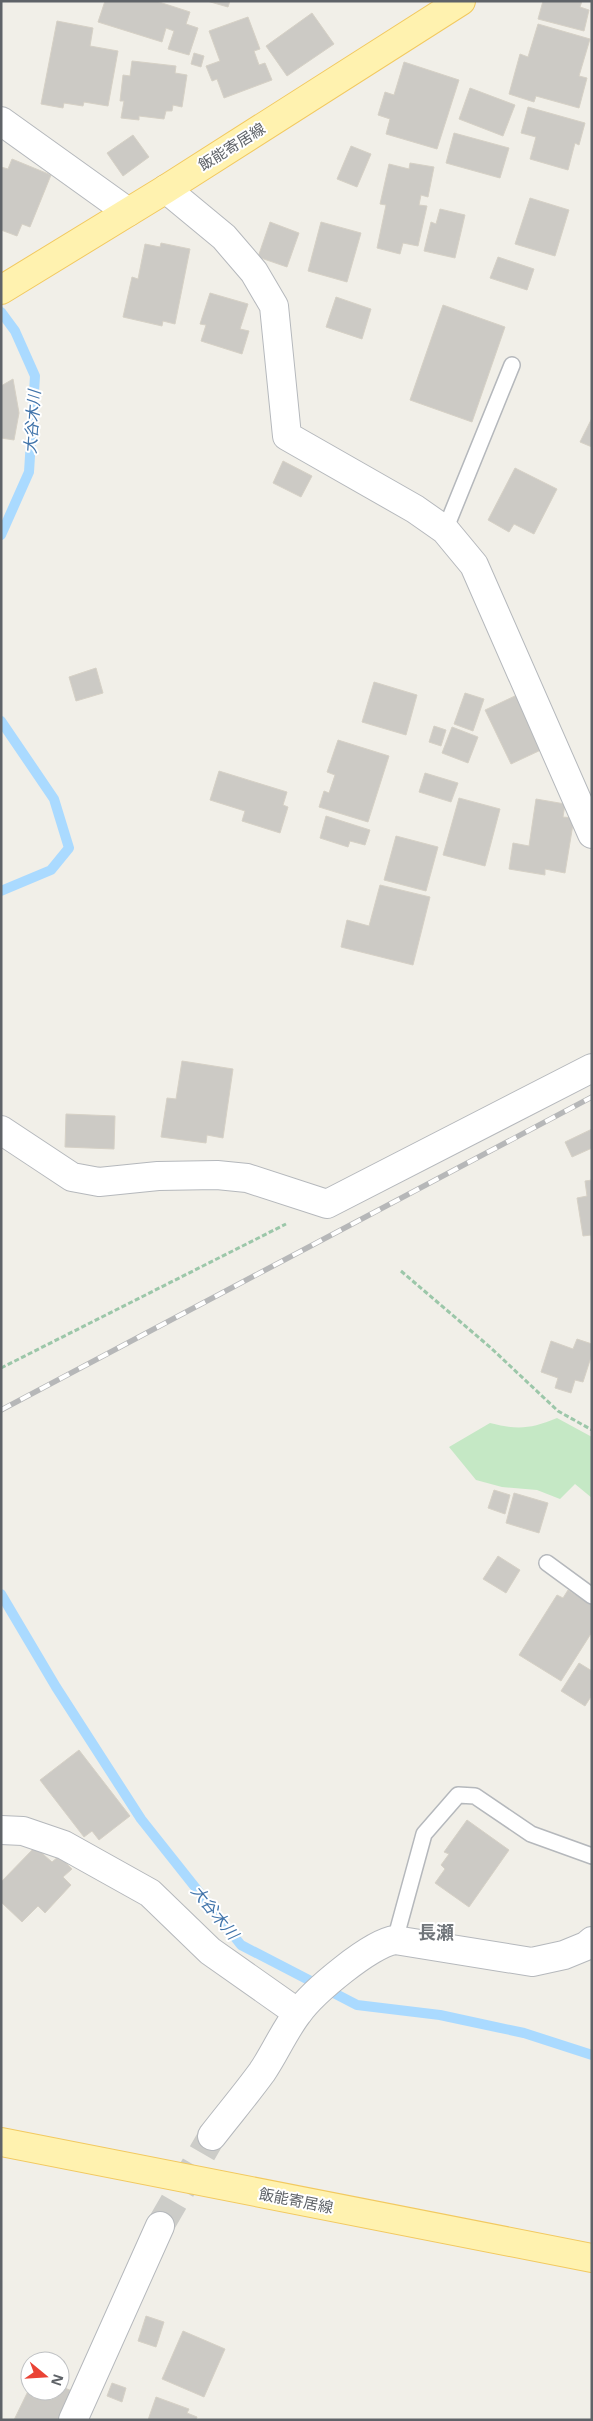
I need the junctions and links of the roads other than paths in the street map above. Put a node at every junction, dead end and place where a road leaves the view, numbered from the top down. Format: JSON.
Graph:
{"nodes":[{"id":1,"x":461,"y":1,"type":"edge"},
{"id":2,"x":1,"y":120,"type":"edge"},
{"id":3,"x":166,"y":189,"type":"junction"},
{"id":4,"x":128,"y":212,"type":"junction"},
{"id":5,"x":1,"y":290,"type":"edge"},
{"id":6,"x":512,"y":365,"type":"dead end"},
{"id":7,"x":445,"y":530,"type":"junction"},
{"id":8,"x":589,"y":819,"type":"edge"},
{"id":9,"x":592,"y":1068,"type":"edge"},
{"id":10,"x":1,"y":1130,"type":"edge"},
{"id":11,"x":547,"y":1563,"type":"dead end"},
{"id":12,"x":592,"y":1596,"type":"edge"},
{"id":13,"x":1,"y":1830,"type":"edge"},
{"id":14,"x":592,"y":1856,"type":"edge"},
{"id":15,"x":395,"y":1940,"type":"junction"},
{"id":16,"x":592,"y":1941,"type":"edge"},
{"id":17,"x":303,"y":2007,"type":"junction"},
{"id":18,"x":212,"y":2136,"type":"tunnel mouth"},
{"id":19,"x":1,"y":2142,"type":"edge"},
{"id":20,"x":160,"y":2226,"type":"tunnel mouth"},
{"id":21,"x":592,"y":2258,"type":"edge"},
{"id":22,"x":73,"y":2420,"type":"edge"}],
"edges":[{"from":1,"to":3,"type":"main road","name":"飯能寄居線"},
{"from":2,"to":4,"type":"street"},
{"from":3,"to":4,"type":"main road","name":"飯能寄居線"},
{"from":3,"to":7,"type":"street"},
{"from":4,"to":5,"type":"main road","name":"飯能寄居線"},
{"from":6,"to":7,"type":"lane"},
{"from":7,"to":8,"type":"street"},
{"from":9,"to":10,"type":"street"},
{"from":11,"to":12,"type":"lane"},
{"from":13,"to":17,"type":"street"},
{"from":14,"to":15,"type":"lane"},
{"from":15,"to":16,"type":"street"},
{"from":15,"to":17,"type":"street"},
{"from":17,"to":18,"type":"street"},
{"from":19,"to":21,"type":"main road","name":"飯能寄居線"},
{"from":20,"to":22,"type":"street"}]}
